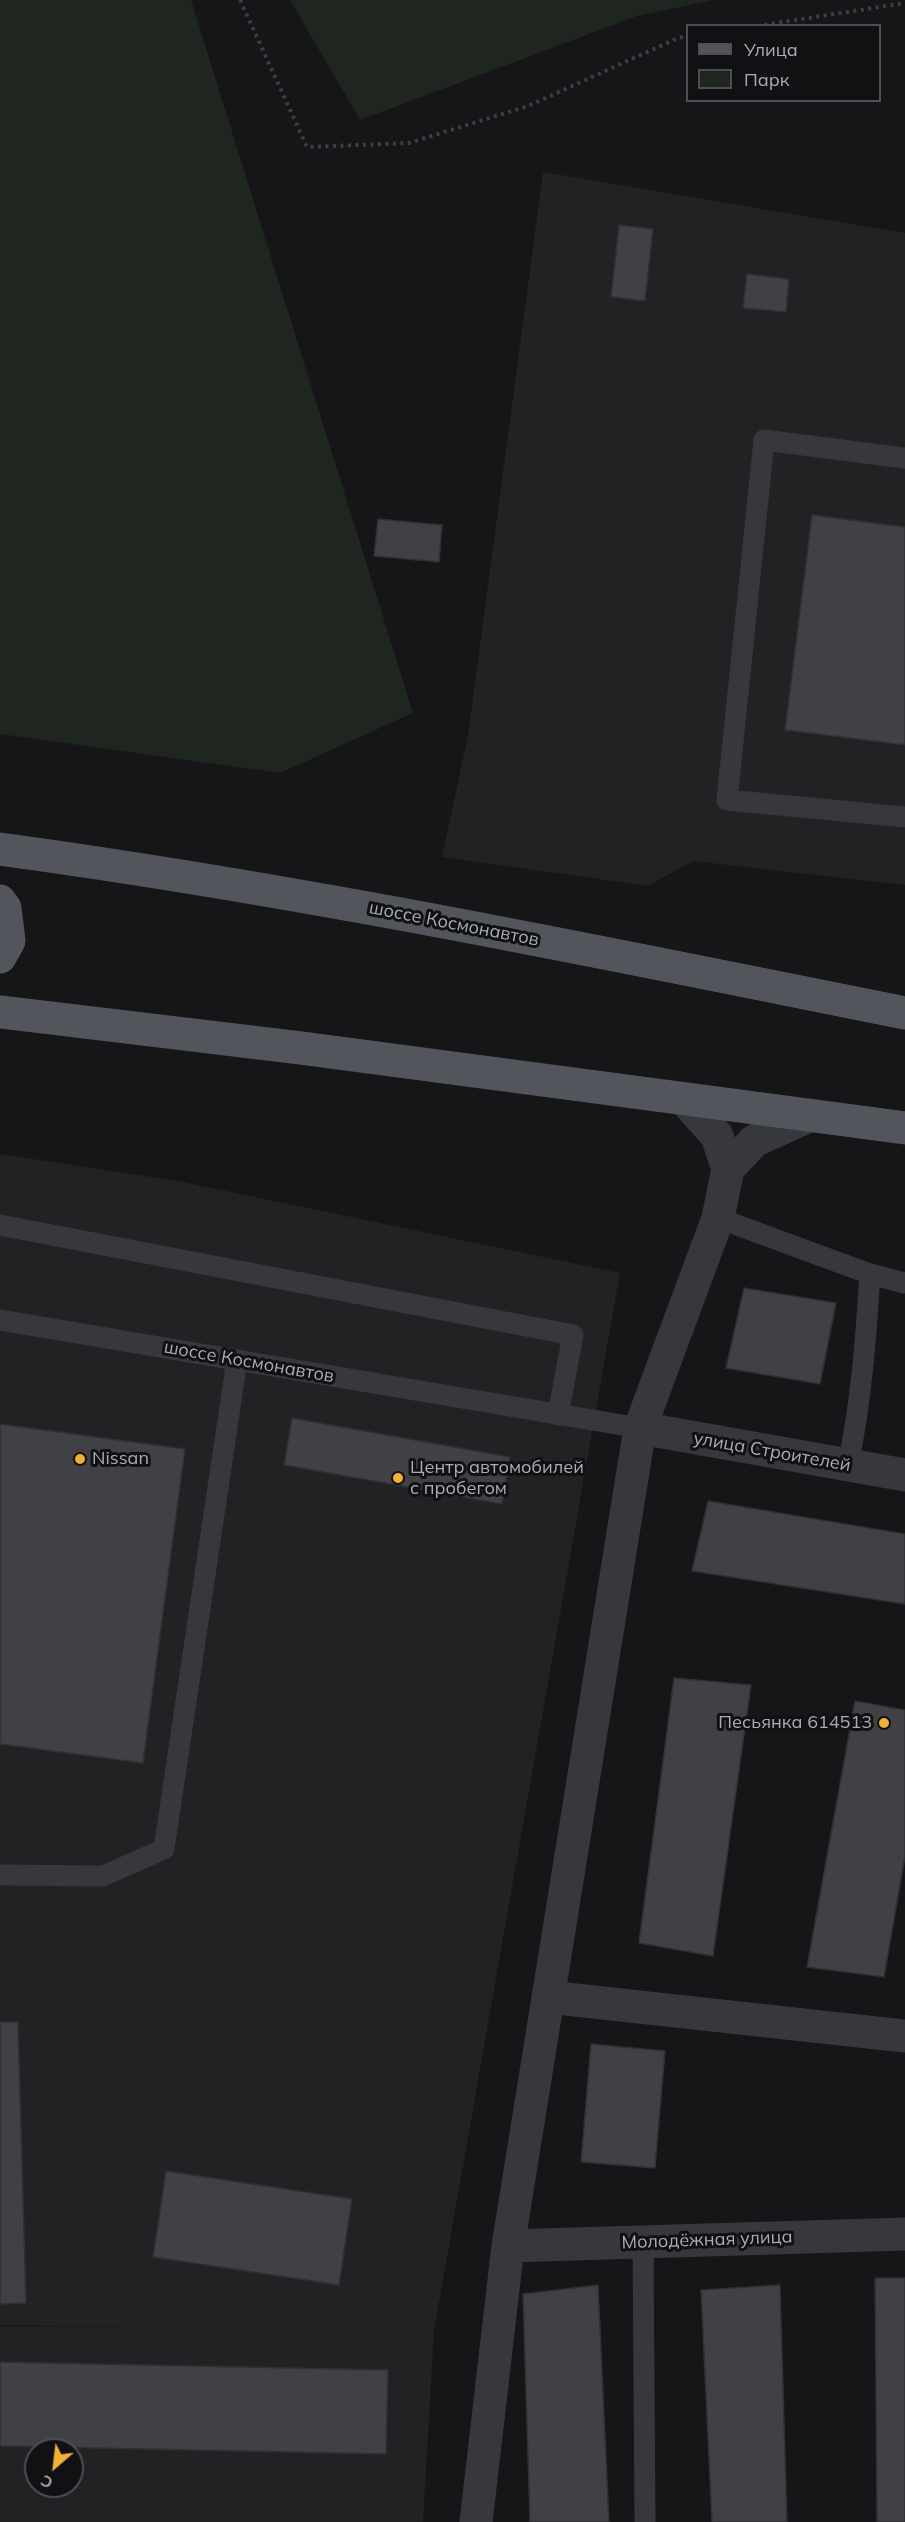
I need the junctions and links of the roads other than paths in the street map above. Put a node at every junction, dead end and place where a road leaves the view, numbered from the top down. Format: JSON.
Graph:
{"nodes":[{"id":1,"x":905,"y":458,"type":"edge"},
{"id":2,"x":905,"y":817,"type":"edge"},
{"id":3,"x":0,"y":849,"type":"edge"},
{"id":4,"x":0,"y":901,"type":"edge"},
{"id":5,"x":0,"y":957,"type":"edge"},
{"id":6,"x":0,"y":1012,"type":"edge"},
{"id":7,"x":905,"y":1013,"type":"edge"},
{"id":8,"x":684,"y":1100,"type":"junction"},
{"id":9,"x":808,"y":1116,"type":"junction"},
{"id":10,"x":905,"y":1128,"type":"edge"},
{"id":11,"x":728,"y":1169,"type":"junction"},
{"id":12,"x":718,"y":1218,"type":"junction"},
{"id":13,"x":0,"y":1226,"type":"edge"},
{"id":14,"x":870,"y":1274,"type":"junction"},
{"id":15,"x":905,"y":1283,"type":"edge"},
{"id":16,"x":0,"y":1320,"type":"edge"},
{"id":17,"x":237,"y":1360,"type":"junction"},
{"id":18,"x":558,"y":1415,"type":"junction"},
{"id":19,"x":640,"y":1428,"type":"junction"},
{"id":20,"x":848,"y":1465,"type":"junction"},
{"id":21,"x":905,"y":1475,"type":"edge"},
{"id":22,"x":0,"y":1875,"type":"edge"},
{"id":23,"x":548,"y":1997,"type":"junction"},
{"id":24,"x":905,"y":2036,"type":"edge"},
{"id":25,"x":905,"y":2234,"type":"edge"},
{"id":26,"x":643,"y":2242,"type":"junction"},
{"id":27,"x":508,"y":2246,"type":"junction"},
{"id":28,"x":476,"y":2522,"type":"edge"},
{"id":29,"x":645,"y":2522,"type":"edge"}],
"edges":[{"from":1,"to":2,"type":"lane"},
{"from":3,"to":7,"type":"main road","name":"шоссе Космонавтов"},
{"from":4,"to":5,"type":"main road"},
{"from":6,"to":8,"type":"main road"},
{"from":8,"to":9,"type":"main road"},
{"from":8,"to":11,"type":"street"},
{"from":9,"to":10,"type":"main road"},
{"from":9,"to":11,"type":"street"},
{"from":11,"to":12,"type":"street"},
{"from":12,"to":14,"type":"lane"},
{"from":12,"to":19,"type":"street"},
{"from":13,"to":18,"type":"lane"},
{"from":14,"to":15,"type":"lane"},
{"from":14,"to":20,"type":"lane"},
{"from":16,"to":17,"type":"lane","name":"шоссе Космонавтов"},
{"from":17,"to":18,"type":"lane","name":"шоссе Космонавтов"},
{"from":17,"to":22,"type":"lane"},
{"from":18,"to":19,"type":"lane","name":"шоссе Космонавтов"},
{"from":19,"to":20,"type":"street","name":"улица Строителей"},
{"from":19,"to":23,"type":"street"},
{"from":20,"to":21,"type":"street","name":"улица Строителей"},
{"from":23,"to":24,"type":"street"},
{"from":23,"to":27,"type":"street"},
{"from":25,"to":26,"type":"street","name":"Молодёжная улица"},
{"from":26,"to":27,"type":"street","name":"Молодёжная улица"},
{"from":26,"to":29,"type":"lane"},
{"from":27,"to":28,"type":"street"}]}
